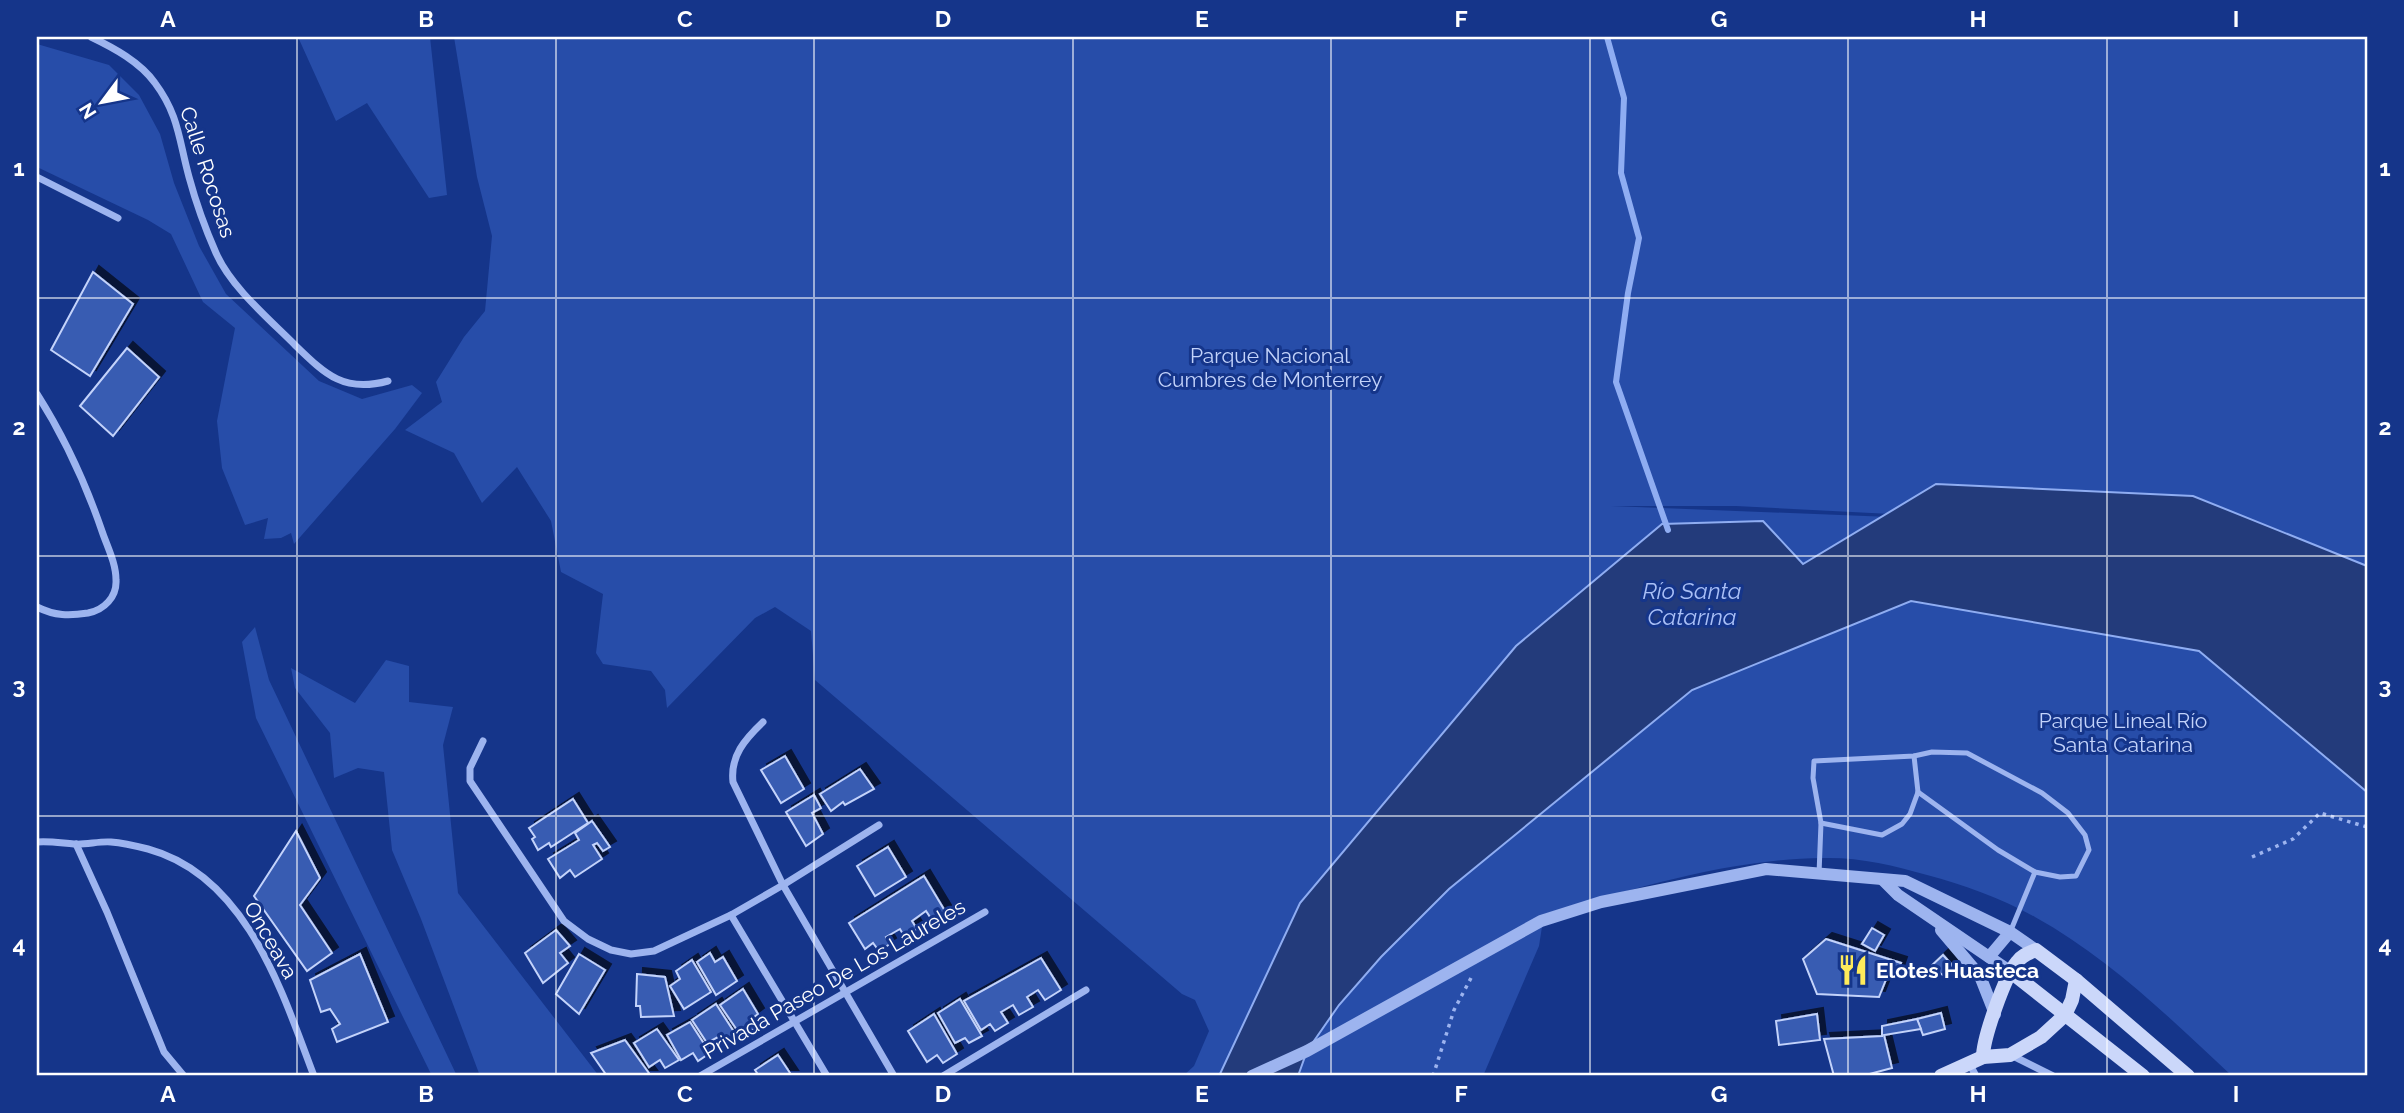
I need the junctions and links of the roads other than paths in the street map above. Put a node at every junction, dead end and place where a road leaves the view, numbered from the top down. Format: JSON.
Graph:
{"nodes":[{"id":1,"x":91,"y":37,"type":"edge"},
{"id":2,"x":37,"y":177,"type":"edge"},
{"id":3,"x":118,"y":218,"type":"dead end"},
{"id":4,"x":388,"y":381,"type":"dead end"},
{"id":5,"x":37,"y":394,"type":"edge"},
{"id":6,"x":37,"y":607,"type":"edge"},
{"id":7,"x":762,"y":722,"type":"dead end"},
{"id":8,"x":483,"y":741,"type":"dead end"},
{"id":9,"x":1914,"y":757,"type":"junction"},
{"id":10,"x":1919,"y":792,"type":"junction"},
{"id":11,"x":1821,"y":823,"type":"junction"},
{"id":12,"x":879,"y":825,"type":"dead end"},
{"id":13,"x":37,"y":842,"type":"edge"},
{"id":14,"x":76,"y":844,"type":"junction"},
{"id":15,"x":2035,"y":872,"type":"junction"},
{"id":16,"x":1819,"y":874,"type":"junction"},
{"id":17,"x":1883,"y":880,"type":"junction"},
{"id":18,"x":783,"y":885,"type":"junction"},
{"id":19,"x":1921,"y":909,"type":"junction"},
{"id":20,"x":985,"y":912,"type":"dead end"},
{"id":21,"x":731,"y":915,"type":"junction"},
{"id":22,"x":2010,"y":932,"type":"junction"},
{"id":23,"x":2036,"y":950,"type":"junction"},
{"id":24,"x":1989,"y":957,"type":"junction"},
{"id":25,"x":2011,"y":972,"type":"junction"},
{"id":26,"x":2076,"y":980,"type":"junction"},
{"id":27,"x":1086,"y":990,"type":"dead end"},
{"id":28,"x":846,"y":993,"type":"junction"},
{"id":29,"x":1995,"y":1014,"type":"junction"},
{"id":30,"x":2065,"y":1015,"type":"junction"},
{"id":31,"x":795,"y":1022,"type":"junction"},
{"id":32,"x":2010,"y":1055,"type":"junction"},
{"id":33,"x":1976,"y":1059,"type":"junction"},
{"id":34,"x":184,"y":1076,"type":"edge"},
{"id":35,"x":314,"y":1076,"type":"edge"},
{"id":36,"x":700,"y":1076,"type":"edge"},
{"id":37,"x":827,"y":1076,"type":"edge"},
{"id":38,"x":894,"y":1076,"type":"edge"},
{"id":39,"x":943,"y":1076,"type":"edge"},
{"id":40,"x":1252,"y":1076,"type":"edge"},
{"id":41,"x":1941,"y":1076,"type":"edge"},
{"id":42,"x":1976,"y":1076,"type":"edge"},
{"id":43,"x":2053,"y":1076,"type":"edge"},
{"id":44,"x":2143,"y":1076,"type":"edge"},
{"id":45,"x":2188,"y":1076,"type":"edge"}],
"edges":[{"from":1,"to":4,"type":"street","name":"Calle Rocosas"},
{"from":2,"to":3,"type":"street"},
{"from":5,"to":6,"type":"street"},
{"from":7,"to":18,"type":"street"},
{"from":8,"to":21,"type":"street"},
{"from":9,"to":10,"type":"lane"},
{"from":9,"to":11,"type":"lane"},
{"from":9,"to":15,"type":"lane"},
{"from":10,"to":11,"type":"lane"},
{"from":10,"to":15,"type":"lane"},
{"from":11,"to":16,"type":"lane"},
{"from":12,"to":18,"type":"street"},
{"from":13,"to":14,"type":"street","name":"Onceava"},
{"from":14,"to":34,"type":"street"},
{"from":14,"to":35,"type":"street","name":"Onceava"},
{"from":15,"to":22,"type":"lane"},
{"from":16,"to":17,"type":"street"},
{"from":16,"to":40,"type":"street"},
{"from":17,"to":19,"type":"street"},
{"from":17,"to":22,"type":"street"},
{"from":18,"to":21,"type":"street"},
{"from":18,"to":28,"type":"street"},
{"from":19,"to":24,"type":"street"},
{"from":19,"to":29,"type":"street"},
{"from":20,"to":28,"type":"street","name":"Privada Paseo De Los Laureles"},
{"from":21,"to":31,"type":"street"},
{"from":22,"to":23,"type":"street"},
{"from":22,"to":24,"type":"street"},
{"from":23,"to":25,"type":"main road"},
{"from":23,"to":26,"type":"main road"},
{"from":24,"to":25,"type":"street"},
{"from":25,"to":29,"type":"main road"},
{"from":25,"to":30,"type":"main road"},
{"from":26,"to":30,"type":"main road"},
{"from":26,"to":45,"type":"main road"},
{"from":27,"to":39,"type":"street"},
{"from":28,"to":31,"type":"street","name":"Privada Paseo De Los Laureles"},
{"from":28,"to":38,"type":"street"},
{"from":29,"to":33,"type":"main road"},
{"from":30,"to":32,"type":"main road"},
{"from":30,"to":44,"type":"main road"},
{"from":31,"to":36,"type":"street","name":"Privada Paseo De Los Laureles"},
{"from":31,"to":37,"type":"street"},
{"from":32,"to":33,"type":"main road"},
{"from":32,"to":43,"type":"street"},
{"from":33,"to":41,"type":"main road"},
{"from":33,"to":42,"type":"street"}]}
